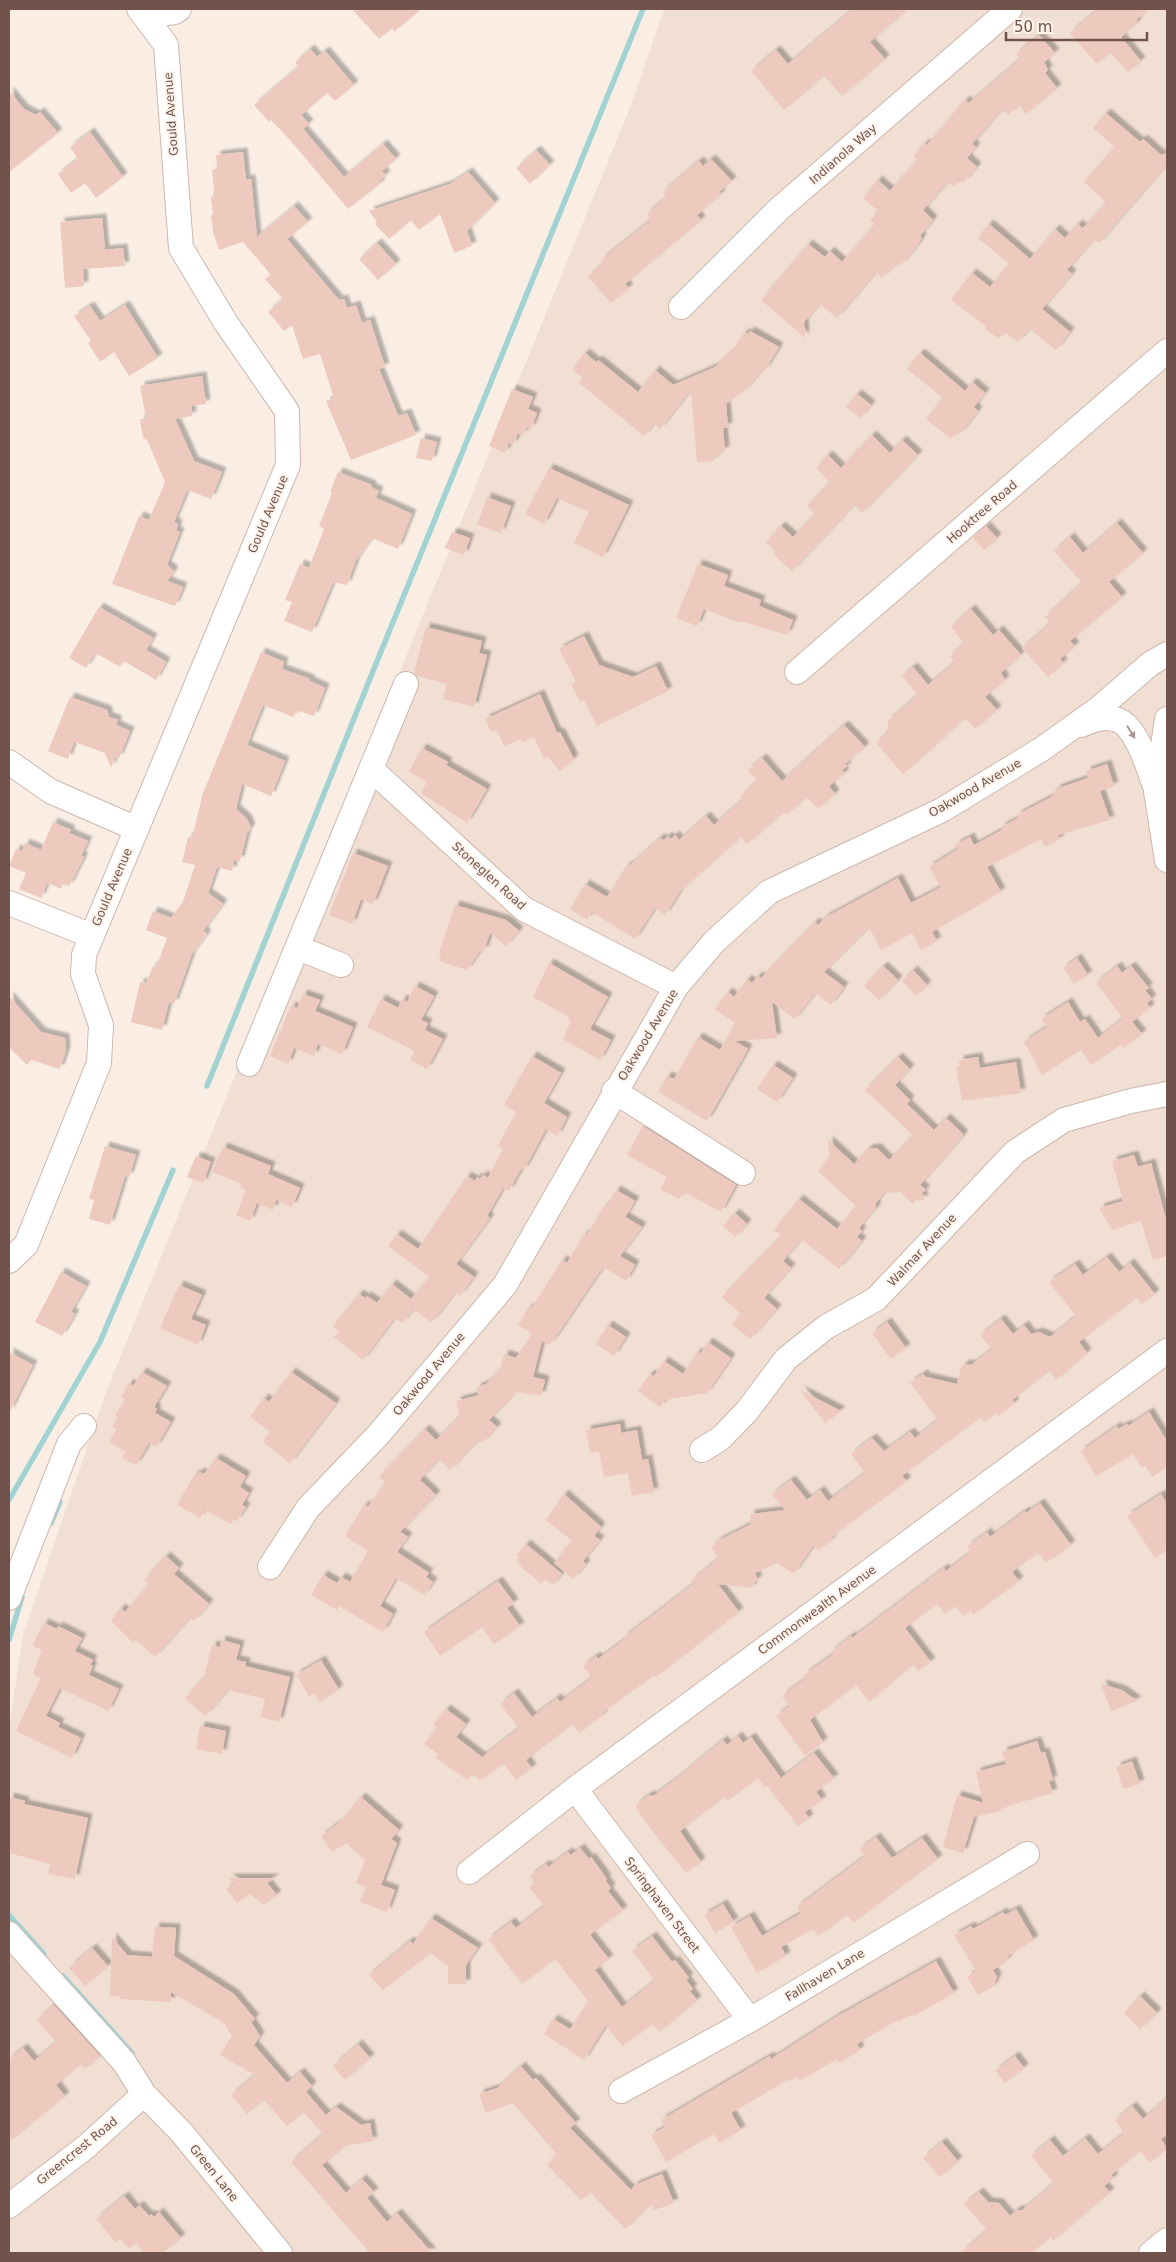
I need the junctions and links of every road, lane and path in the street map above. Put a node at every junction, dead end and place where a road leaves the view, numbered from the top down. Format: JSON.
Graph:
{"nodes":[{"id":1,"x":179,"y":9,"type":"edge"},
{"id":2,"x":1010,"y":9,"type":"edge"},
{"id":3,"x":144,"y":11,"type":"edge"},
{"id":4,"x":681,"y":307,"type":"dead end"},
{"id":5,"x":1167,"y":351,"type":"edge"},
{"id":6,"x":1167,"y":654,"type":"edge"},
{"id":7,"x":797,"y":672,"type":"dead end"},
{"id":8,"x":406,"y":684,"type":"dead end"},
{"id":9,"x":1167,"y":719,"type":"edge"},
{"id":10,"x":1072,"y":728,"type":"junction"},
{"id":11,"x":9,"y":762,"type":"edge"},
{"id":12,"x":371,"y":770,"type":"junction"},
{"id":13,"x":1156,"y":791,"type":"junction"},
{"id":14,"x":137,"y":829,"type":"junction"},
{"id":15,"x":1167,"y":860,"type":"edge"},
{"id":16,"x":9,"y":903,"type":"edge"},
{"id":17,"x":88,"y":946,"type":"junction"},
{"id":18,"x":298,"y":948,"type":"junction"},
{"id":19,"x":341,"y":965,"type":"dead end"},
{"id":20,"x":676,"y":987,"type":"junction"},
{"id":21,"x":249,"y":1064,"type":"dead end"},
{"id":22,"x":614,"y":1091,"type":"junction"},
{"id":23,"x":1167,"y":1094,"type":"edge"},
{"id":24,"x":743,"y":1173,"type":"dead end"},
{"id":25,"x":9,"y":1261,"type":"edge"},
{"id":26,"x":1167,"y":1351,"type":"edge"},
{"id":27,"x":84,"y":1426,"type":"dead end"},
{"id":28,"x":702,"y":1450,"type":"dead end"},
{"id":29,"x":270,"y":1567,"type":"dead end"},
{"id":30,"x":9,"y":1598,"type":"edge"},
{"id":31,"x":575,"y":1789,"type":"junction"},
{"id":32,"x":1027,"y":1854,"type":"dead end"},
{"id":33,"x":469,"y":1872,"type":"dead end"},
{"id":34,"x":9,"y":1934,"type":"edge"},
{"id":35,"x":750,"y":2020,"type":"junction"},
{"id":36,"x":621,"y":2091,"type":"dead end"},
{"id":37,"x":144,"y":2094,"type":"junction"},
{"id":38,"x":9,"y":2206,"type":"edge"},
{"id":39,"x":1167,"y":2240,"type":"edge"},
{"id":40,"x":280,"y":2253,"type":"edge"},
{"id":41,"x":1151,"y":2253,"type":"edge"}],
"edges":[{"from":1,"to":3,"type":"street","name":"Gould Avenue"},
{"from":2,"to":4,"type":"street","name":"Indianola Way"},
{"from":3,"to":14,"type":"street","name":"Gould Avenue"},
{"from":5,"to":7,"type":"street","name":"Hooktree Road"},
{"from":6,"to":10,"type":"street","name":"Oakwood Avenue"},
{"from":8,"to":12,"type":"street"},
{"from":9,"to":13,"type":"street"},
{"from":10,"to":13,"type":"street","one_way":true},
{"from":10,"to":20,"type":"street","name":"Oakwood Avenue"},
{"from":11,"to":14,"type":"street"},
{"from":12,"to":18,"type":"street"},
{"from":12,"to":20,"type":"street","name":"Stoneglen Road"},
{"from":13,"to":15,"type":"street"},
{"from":14,"to":17,"type":"street","name":"Gould Avenue"},
{"from":16,"to":17,"type":"street"},
{"from":17,"to":25,"type":"street"},
{"from":18,"to":19,"type":"street"},
{"from":18,"to":21,"type":"street"},
{"from":20,"to":22,"type":"street","name":"Oakwood Avenue"},
{"from":22,"to":24,"type":"street"},
{"from":22,"to":29,"type":"street","name":"Oakwood Avenue"},
{"from":23,"to":28,"type":"street","name":"Walmar Avenue"},
{"from":26,"to":31,"type":"street","name":"Commonwealth Avenue"},
{"from":27,"to":30,"type":"street"},
{"from":31,"to":33,"type":"street","name":"Commonwealth Avenue"},
{"from":31,"to":35,"type":"street","name":"Springhaven Street"},
{"from":32,"to":35,"type":"street","name":"Fallhaven Lane"},
{"from":34,"to":37,"type":"street","name":"Green Lane"},
{"from":35,"to":36,"type":"street","name":"Fallhaven Lane"},
{"from":37,"to":38,"type":"street","name":"Greencrest Road"},
{"from":37,"to":40,"type":"street","name":"Green Lane"},
{"from":39,"to":41,"type":"street"}]}
